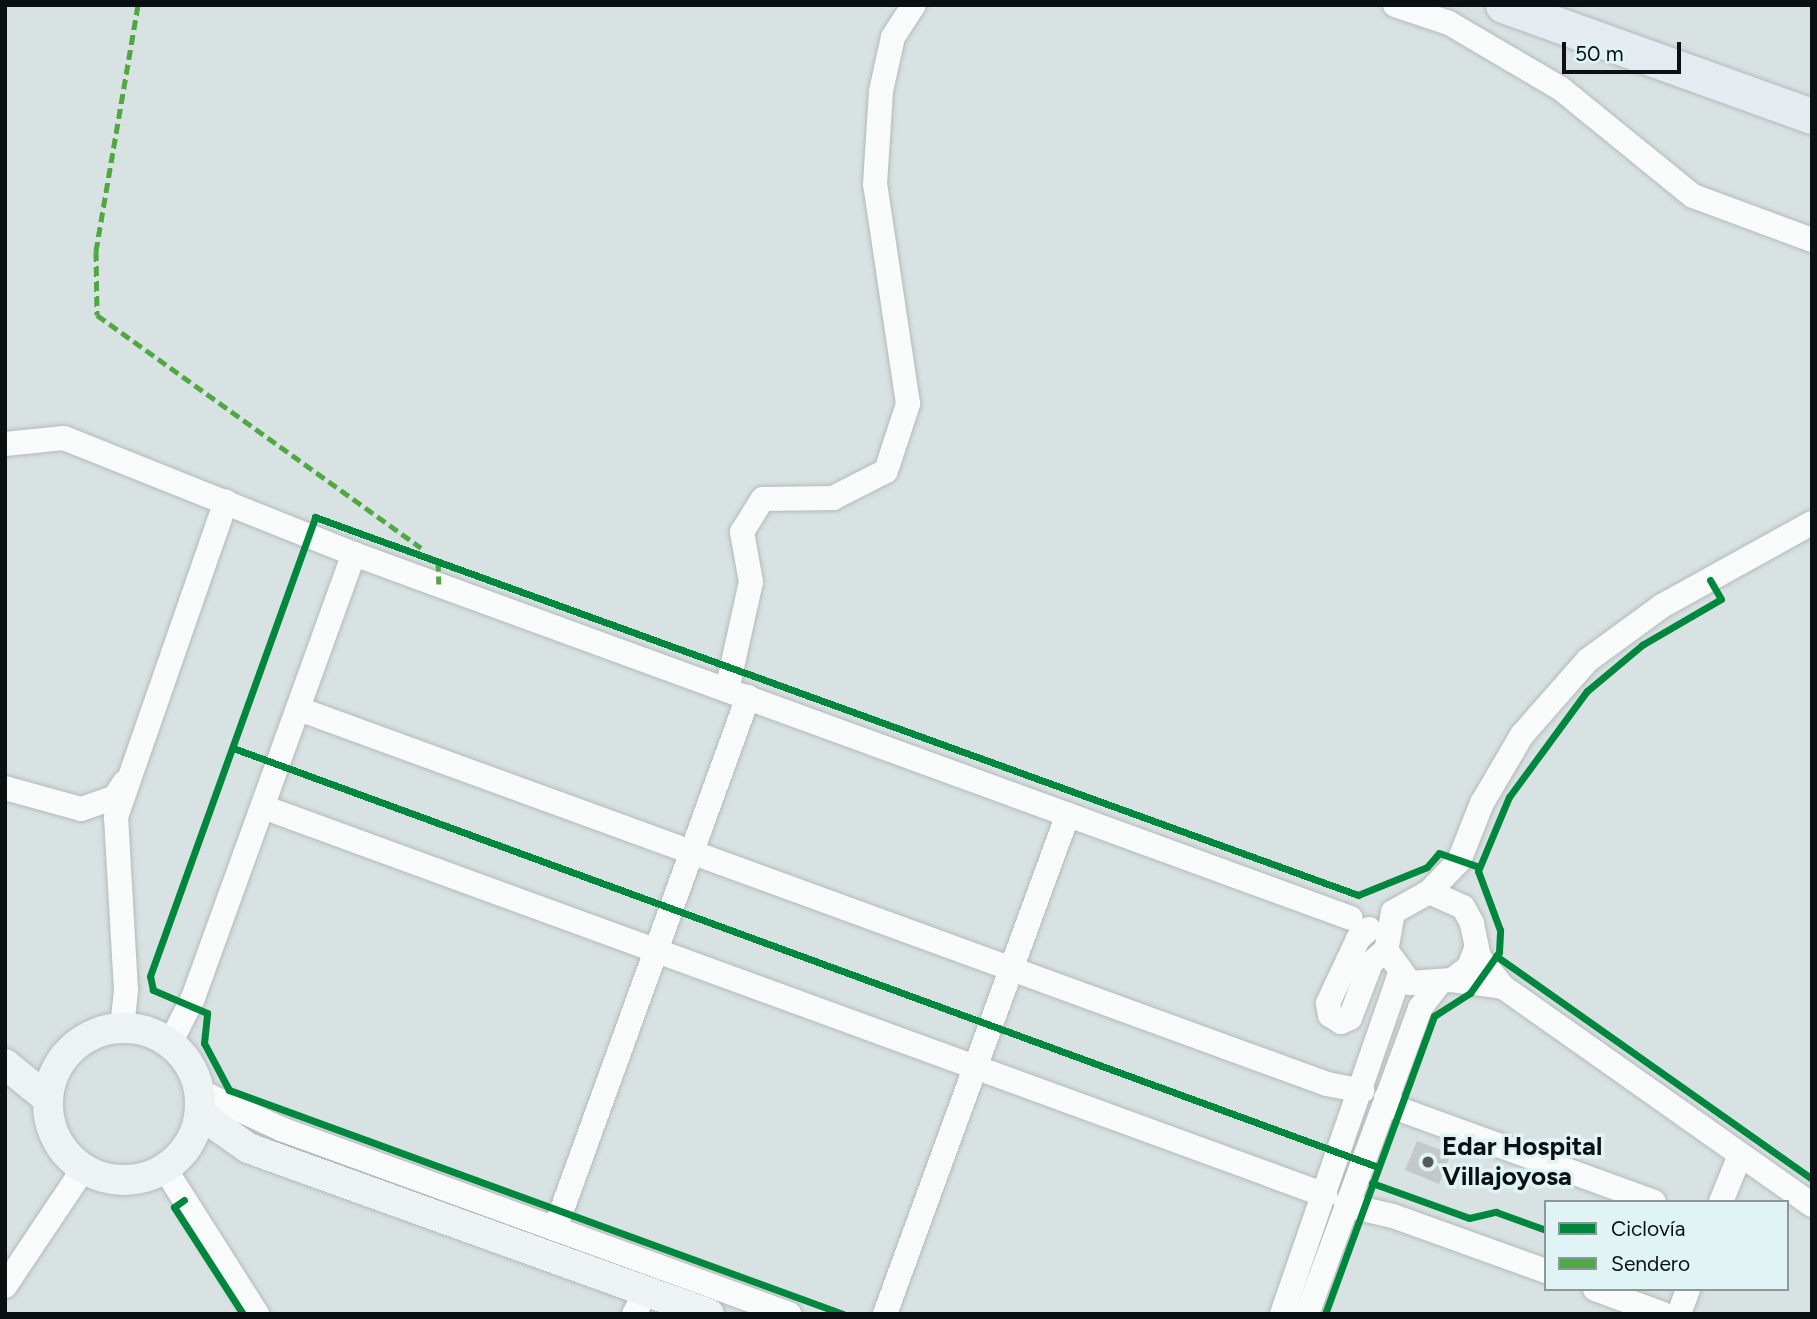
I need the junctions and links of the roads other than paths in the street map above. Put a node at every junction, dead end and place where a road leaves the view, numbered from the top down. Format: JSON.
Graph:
{"nodes":[{"id":1,"x":914,"y":5,"type":"edge"},
{"id":2,"x":1395,"y":5,"type":"edge"},
{"id":3,"x":1503,"y":5,"type":"edge"},
{"id":4,"x":1812,"y":116,"type":"edge"},
{"id":5,"x":1812,"y":240,"type":"edge"},
{"id":6,"x":5,"y":444,"type":"edge"},
{"id":7,"x":226,"y":502,"type":"junction"},
{"id":8,"x":1812,"y":523,"type":"edge"},
{"id":9,"x":354,"y":554,"type":"junction"},
{"id":10,"x":737,"y":694,"type":"junction"},
{"id":11,"x":299,"y":709,"type":"junction"},
{"id":12,"x":125,"y":783,"type":"junction"},
{"id":13,"x":5,"y":788,"type":"edge"},
{"id":14,"x":61,"y":806,"type":"junction"},
{"id":15,"x":263,"y":807,"type":"junction"},
{"id":16,"x":1068,"y":814,"type":"junction"},
{"id":17,"x":117,"y":848,"type":"junction"},
{"id":18,"x":691,"y":853,"type":"junction"},
{"id":19,"x":1459,"y":861,"type":"junction"},
{"id":20,"x":1429,"y":892,"type":"junction"},
{"id":21,"x":1462,"y":907,"type":"junction"},
{"id":22,"x":1392,"y":912,"type":"junction"},
{"id":23,"x":1373,"y":935,"type":"junction"},
{"id":24,"x":656,"y":949,"type":"junction"},
{"id":25,"x":1476,"y":949,"type":"junction"},
{"id":26,"x":1011,"y":970,"type":"junction"},
{"id":27,"x":1400,"y":974,"type":"junction"},
{"id":28,"x":1444,"y":983,"type":"junction"},
{"id":29,"x":1503,"y":987,"type":"junction"},
{"id":30,"x":122,"y":1028,"type":"junction"},
{"id":31,"x":170,"y":1043,"type":"junction"},
{"id":32,"x":5,"y":1061,"type":"edge"},
{"id":33,"x":976,"y":1065,"type":"junction"},
{"id":34,"x":58,"y":1066,"type":"junction"},
{"id":35,"x":1374,"y":1094,"type":"junction"},
{"id":36,"x":48,"y":1099,"type":"junction"},
{"id":37,"x":200,"y":1102,"type":"junction"},
{"id":38,"x":248,"y":1148,"type":"junction"},
{"id":39,"x":1740,"y":1155,"type":"junction"},
{"id":40,"x":175,"y":1160,"type":"junction"},
{"id":41,"x":84,"y":1168,"type":"junction"},
{"id":42,"x":1335,"y":1200,"type":"junction"},
{"id":43,"x":1649,"y":1200,"type":"edge"},
{"id":44,"x":1722,"y":1200,"type":"edge"},
{"id":45,"x":1812,"y":1205,"type":"edge"},
{"id":46,"x":555,"y":1229,"type":"junction"},
{"id":47,"x":1544,"y":1270,"type":"edge"},
{"id":48,"x":5,"y":1286,"type":"edge"},
{"id":49,"x":1600,"y":1291,"type":"edge"},
{"id":50,"x":1687,"y":1291,"type":"edge"},
{"id":51,"x":641,"y":1302,"type":"edge"},
{"id":52,"x":257,"y":1314,"type":"edge"},
{"id":53,"x":709,"y":1314,"type":"edge"},
{"id":54,"x":789,"y":1314,"type":"edge"},
{"id":55,"x":885,"y":1314,"type":"edge"},
{"id":56,"x":1282,"y":1314,"type":"edge"},
{"id":57,"x":1307,"y":1314,"type":"edge"},
{"id":58,"x":1663,"y":1314,"type":"edge"},
{"id":59,"x":1679,"y":1314,"type":"edge"}],
"edges":[{"from":1,"to":10,"type":"street"},
{"from":2,"to":5,"type":"street"},
{"from":3,"to":4,"type":"highway"},
{"from":6,"to":7,"type":"street"},
{"from":7,"to":9,"type":"street"},
{"from":7,"to":12,"type":"street"},
{"from":8,"to":19,"type":"street"},
{"from":9,"to":10,"type":"street"},
{"from":9,"to":11,"type":"street"},
{"from":10,"to":16,"type":"street"},
{"from":10,"to":18,"type":"street"},
{"from":11,"to":15,"type":"street"},
{"from":11,"to":18,"type":"street"},
{"from":12,"to":14,"type":"street"},
{"from":12,"to":17,"type":"street"},
{"from":13,"to":14,"type":"street"},
{"from":14,"to":17,"type":"street"},
{"from":15,"to":24,"type":"street"},
{"from":15,"to":31,"type":"street"},
{"from":16,"to":23,"type":"street"},
{"from":16,"to":26,"type":"street"},
{"from":17,"to":30,"type":"street"},
{"from":18,"to":24,"type":"street"},
{"from":18,"to":26,"type":"street"},
{"from":19,"to":20,"type":"street"},
{"from":19,"to":21,"type":"street"},
{"from":20,"to":21,"type":"street"},
{"from":20,"to":22,"type":"street"},
{"from":21,"to":25,"type":"street"},
{"from":22,"to":23,"type":"street"},
{"from":22,"to":23,"type":"street"},
{"from":23,"to":27,"type":"street"},
{"from":24,"to":33,"type":"street"},
{"from":24,"to":46,"type":"street"},
{"from":25,"to":28,"type":"street"},
{"from":25,"to":29,"type":"street"},
{"from":26,"to":33,"type":"street"},
{"from":26,"to":35,"type":"street"},
{"from":27,"to":28,"type":"street"},
{"from":27,"to":35,"type":"street"},
{"from":28,"to":29,"type":"street"},
{"from":28,"to":35,"type":"street"},
{"from":29,"to":39,"type":"street"},
{"from":30,"to":31,"type":"main road"},
{"from":30,"to":34,"type":"main road"},
{"from":31,"to":37,"type":"main road"},
{"from":32,"to":34,"type":"main road"},
{"from":32,"to":36,"type":"main road"},
{"from":33,"to":42,"type":"street"},
{"from":33,"to":55,"type":"street"},
{"from":34,"to":36,"type":"main road"},
{"from":35,"to":42,"type":"street"},
{"from":35,"to":43,"type":"street"},
{"from":36,"to":41,"type":"main road"},
{"from":37,"to":38,"type":"main road"},
{"from":37,"to":40,"type":"main road"},
{"from":37,"to":46,"type":"street"},
{"from":38,"to":40,"type":"main road"},
{"from":38,"to":51,"type":"main road"},
{"from":39,"to":44,"type":"street"},
{"from":39,"to":45,"type":"street"},
{"from":40,"to":41,"type":"main road"},
{"from":40,"to":52,"type":"street"},
{"from":41,"to":48,"type":"street"},
{"from":42,"to":47,"type":"street"},
{"from":42,"to":56,"type":"street"},
{"from":42,"to":57,"type":"street"},
{"from":46,"to":54,"type":"street"},
{"from":49,"to":58,"type":"street"},
{"from":50,"to":59,"type":"street"},
{"from":51,"to":53,"type":"main road"}]}
